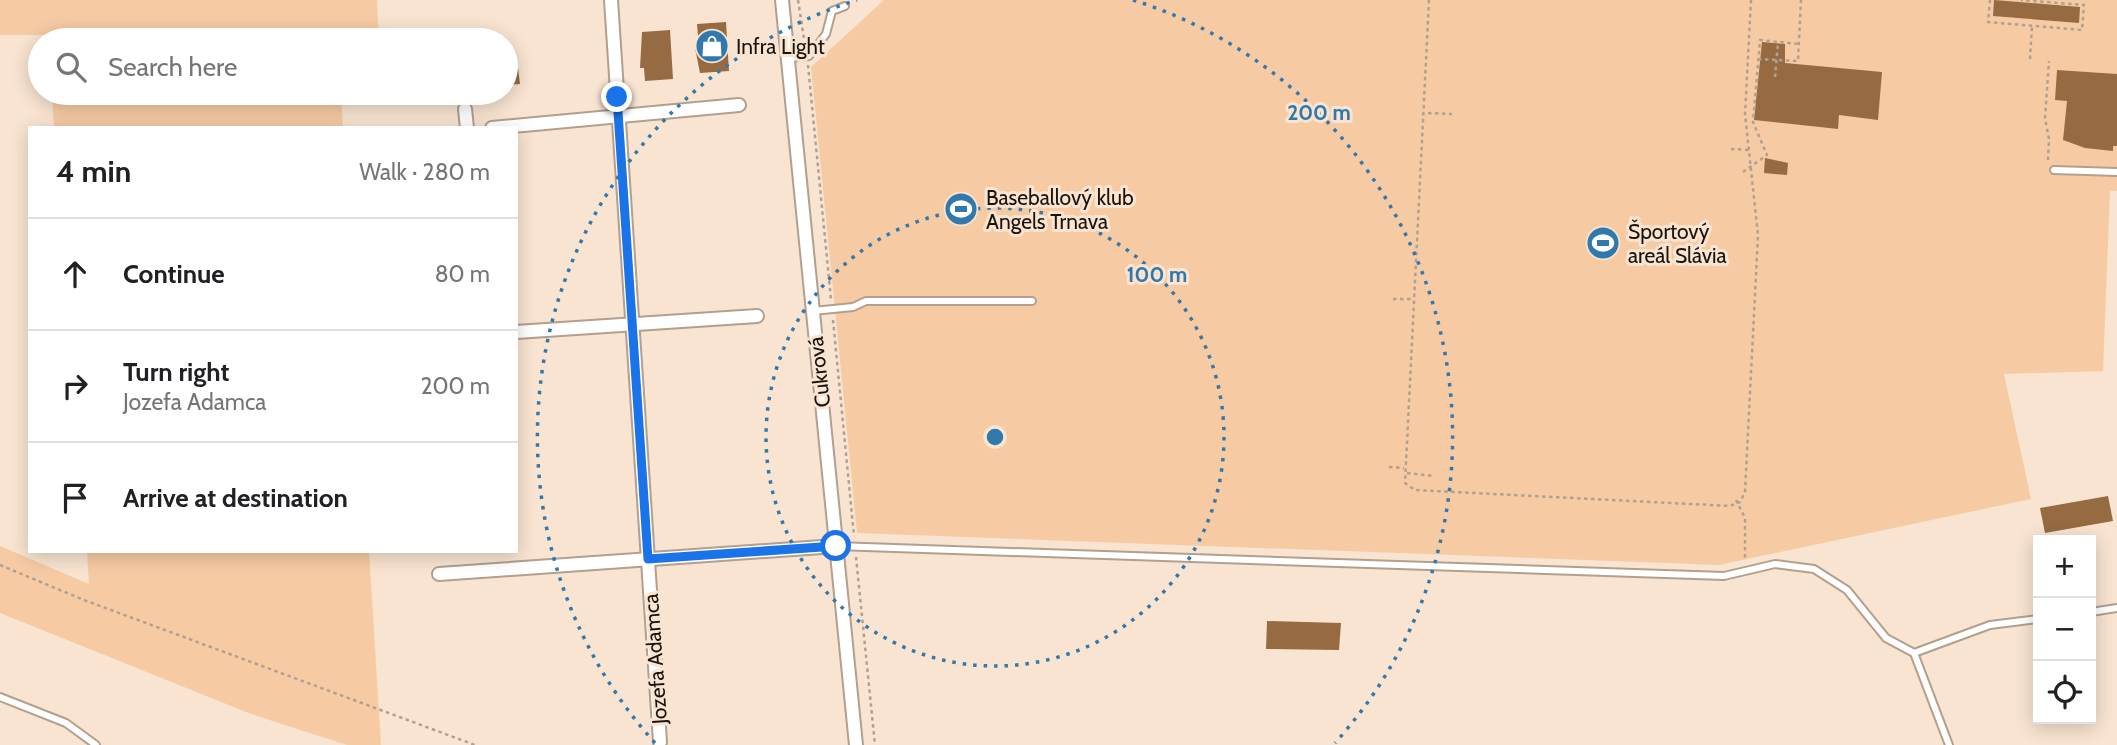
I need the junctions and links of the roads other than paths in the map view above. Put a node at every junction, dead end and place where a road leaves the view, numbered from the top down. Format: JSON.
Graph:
{"nodes":[{"id":1,"x":611,"y":0,"type":"edge"},
{"id":2,"x":782,"y":0,"type":"edge"},
{"id":3,"x":845,"y":6,"type":"dead end"},
{"id":4,"x":789,"y":58,"type":"junction"},
{"id":5,"x":739,"y":105,"type":"dead end"},
{"id":6,"x":465,"y":109,"type":"dead end"},
{"id":7,"x":618,"y":116,"type":"junction"},
{"id":8,"x":467,"y":126,"type":"edge"},
{"id":9,"x":513,"y":126,"type":"edge"},
{"id":10,"x":2054,"y":170,"type":"road end"},
{"id":11,"x":2117,"y":172,"type":"edge"},
{"id":12,"x":1032,"y":301,"type":"dead end"},
{"id":13,"x":813,"y":311,"type":"junction"},
{"id":14,"x":757,"y":316,"type":"dead end"},
{"id":15,"x":632,"y":324,"type":"junction"},
{"id":16,"x":518,"y":332,"type":"edge"},
{"id":17,"x":836,"y":546,"type":"junction"},
{"id":18,"x":648,"y":559,"type":"junction"},
{"id":19,"x":439,"y":574,"type":"dead end"},
{"id":20,"x":2117,"y":608,"type":"edge"},
{"id":21,"x":2096,"y":611,"type":"edge"},
{"id":22,"x":2033,"y":620,"type":"edge"},
{"id":23,"x":1914,"y":653,"type":"junction"},
{"id":24,"x":0,"y":697,"type":"edge"},
{"id":25,"x":660,"y":742,"type":"dead end"},
{"id":26,"x":96,"y":745,"type":"edge"},
{"id":27,"x":856,"y":745,"type":"edge"},
{"id":28,"x":1948,"y":745,"type":"edge"}],
"edges":[{"from":1,"to":7,"type":"street","name":"Jozefa Adamca"},
{"from":2,"to":4,"type":"street","name":"Cukrová"},
{"from":3,"to":4,"type":"lane"},
{"from":4,"to":13,"type":"street","name":"Cukrová"},
{"from":5,"to":7,"type":"street"},
{"from":6,"to":8,"type":"street"},
{"from":7,"to":9,"type":"street"},
{"from":7,"to":15,"type":"street","name":"Jozefa Adamca"},
{"from":10,"to":11,"type":"lane"},
{"from":12,"to":13,"type":"lane"},
{"from":13,"to":17,"type":"street","name":"Cukrová"},
{"from":14,"to":15,"type":"street"},
{"from":15,"to":16,"type":"street"},
{"from":15,"to":18,"type":"street","name":"Jozefa Adamca"},
{"from":17,"to":18,"type":"street"},
{"from":17,"to":23,"type":"lane"},
{"from":17,"to":27,"type":"street","name":"Cukrová"},
{"from":18,"to":19,"type":"street"},
{"from":18,"to":25,"type":"street","name":"Jozefa Adamca"},
{"from":20,"to":21,"type":"lane"},
{"from":22,"to":23,"type":"lane"},
{"from":23,"to":28,"type":"lane"},
{"from":24,"to":26,"type":"lane"}]}
